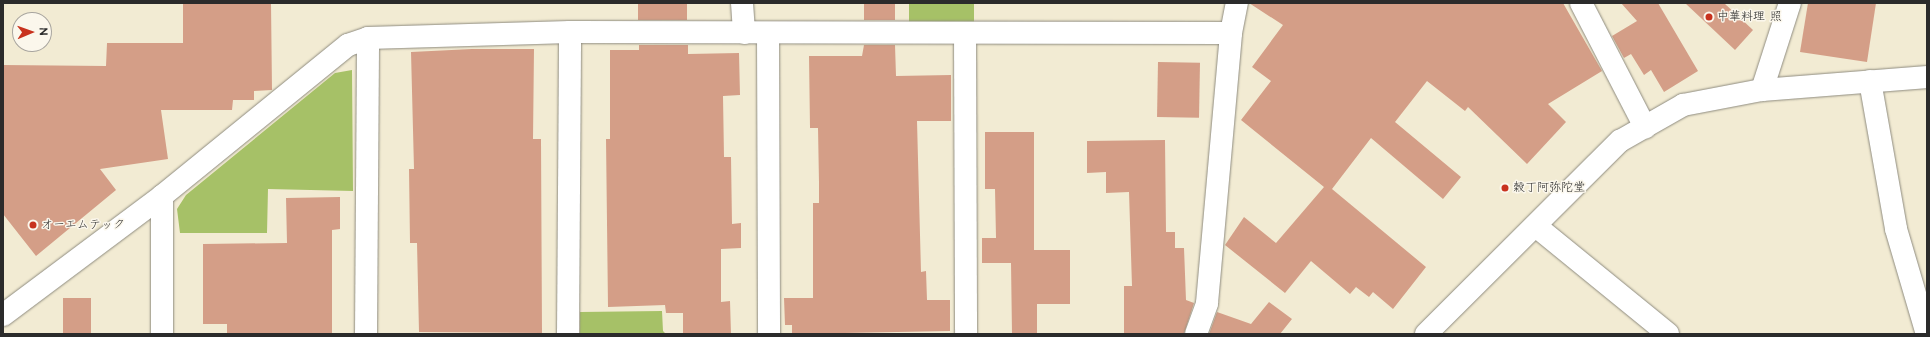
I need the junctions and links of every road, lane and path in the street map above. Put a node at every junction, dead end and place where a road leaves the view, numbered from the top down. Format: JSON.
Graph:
{"nodes":[{"id":1,"x":742,"y":3,"type":"edge"},
{"id":2,"x":1237,"y":3,"type":"edge"},
{"id":3,"x":1581,"y":3,"type":"edge"},
{"id":4,"x":1790,"y":3,"type":"edge"},
{"id":5,"x":570,"y":32,"type":"junction"},
{"id":6,"x":744,"y":33,"type":"junction"},
{"id":7,"x":768,"y":33,"type":"junction"},
{"id":8,"x":965,"y":33,"type":"junction"},
{"id":9,"x":1231,"y":33,"type":"junction"},
{"id":10,"x":368,"y":38,"type":"junction"},
{"id":11,"x":1927,"y":77,"type":"edge"},
{"id":12,"x":1870,"y":81,"type":"junction"},
{"id":13,"x":1762,"y":90,"type":"junction"},
{"id":14,"x":1645,"y":127,"type":"junction"},
{"id":15,"x":162,"y":196,"type":"junction"},
{"id":16,"x":1537,"y":227,"type":"junction"},
{"id":17,"x":3,"y":315,"type":"edge"},
{"id":18,"x":162,"y":334,"type":"edge"},
{"id":19,"x":366,"y":334,"type":"edge"},
{"id":20,"x":568,"y":334,"type":"edge"},
{"id":21,"x":769,"y":334,"type":"edge"},
{"id":22,"x":966,"y":334,"type":"edge"},
{"id":23,"x":1196,"y":334,"type":"edge"},
{"id":24,"x":1426,"y":334,"type":"edge"},
{"id":25,"x":1668,"y":334,"type":"edge"},
{"id":26,"x":1927,"y":334,"type":"edge"}],
"edges":[{"from":1,"to":6,"type":"street"},
{"from":2,"to":9,"type":"street"},
{"from":3,"to":14,"type":"street"},
{"from":4,"to":13,"type":"street"},
{"from":5,"to":6,"type":"street"},
{"from":5,"to":10,"type":"street"},
{"from":5,"to":20,"type":"street"},
{"from":6,"to":7,"type":"street"},
{"from":7,"to":8,"type":"street"},
{"from":7,"to":21,"type":"street"},
{"from":8,"to":9,"type":"street"},
{"from":8,"to":22,"type":"street"},
{"from":9,"to":23,"type":"street"},
{"from":10,"to":15,"type":"street"},
{"from":10,"to":19,"type":"street"},
{"from":11,"to":12,"type":"street"},
{"from":12,"to":13,"type":"street"},
{"from":12,"to":26,"type":"street"},
{"from":13,"to":14,"type":"street"},
{"from":14,"to":16,"type":"street"},
{"from":15,"to":17,"type":"street"},
{"from":15,"to":18,"type":"street"},
{"from":16,"to":24,"type":"street"},
{"from":16,"to":25,"type":"street"}]}
